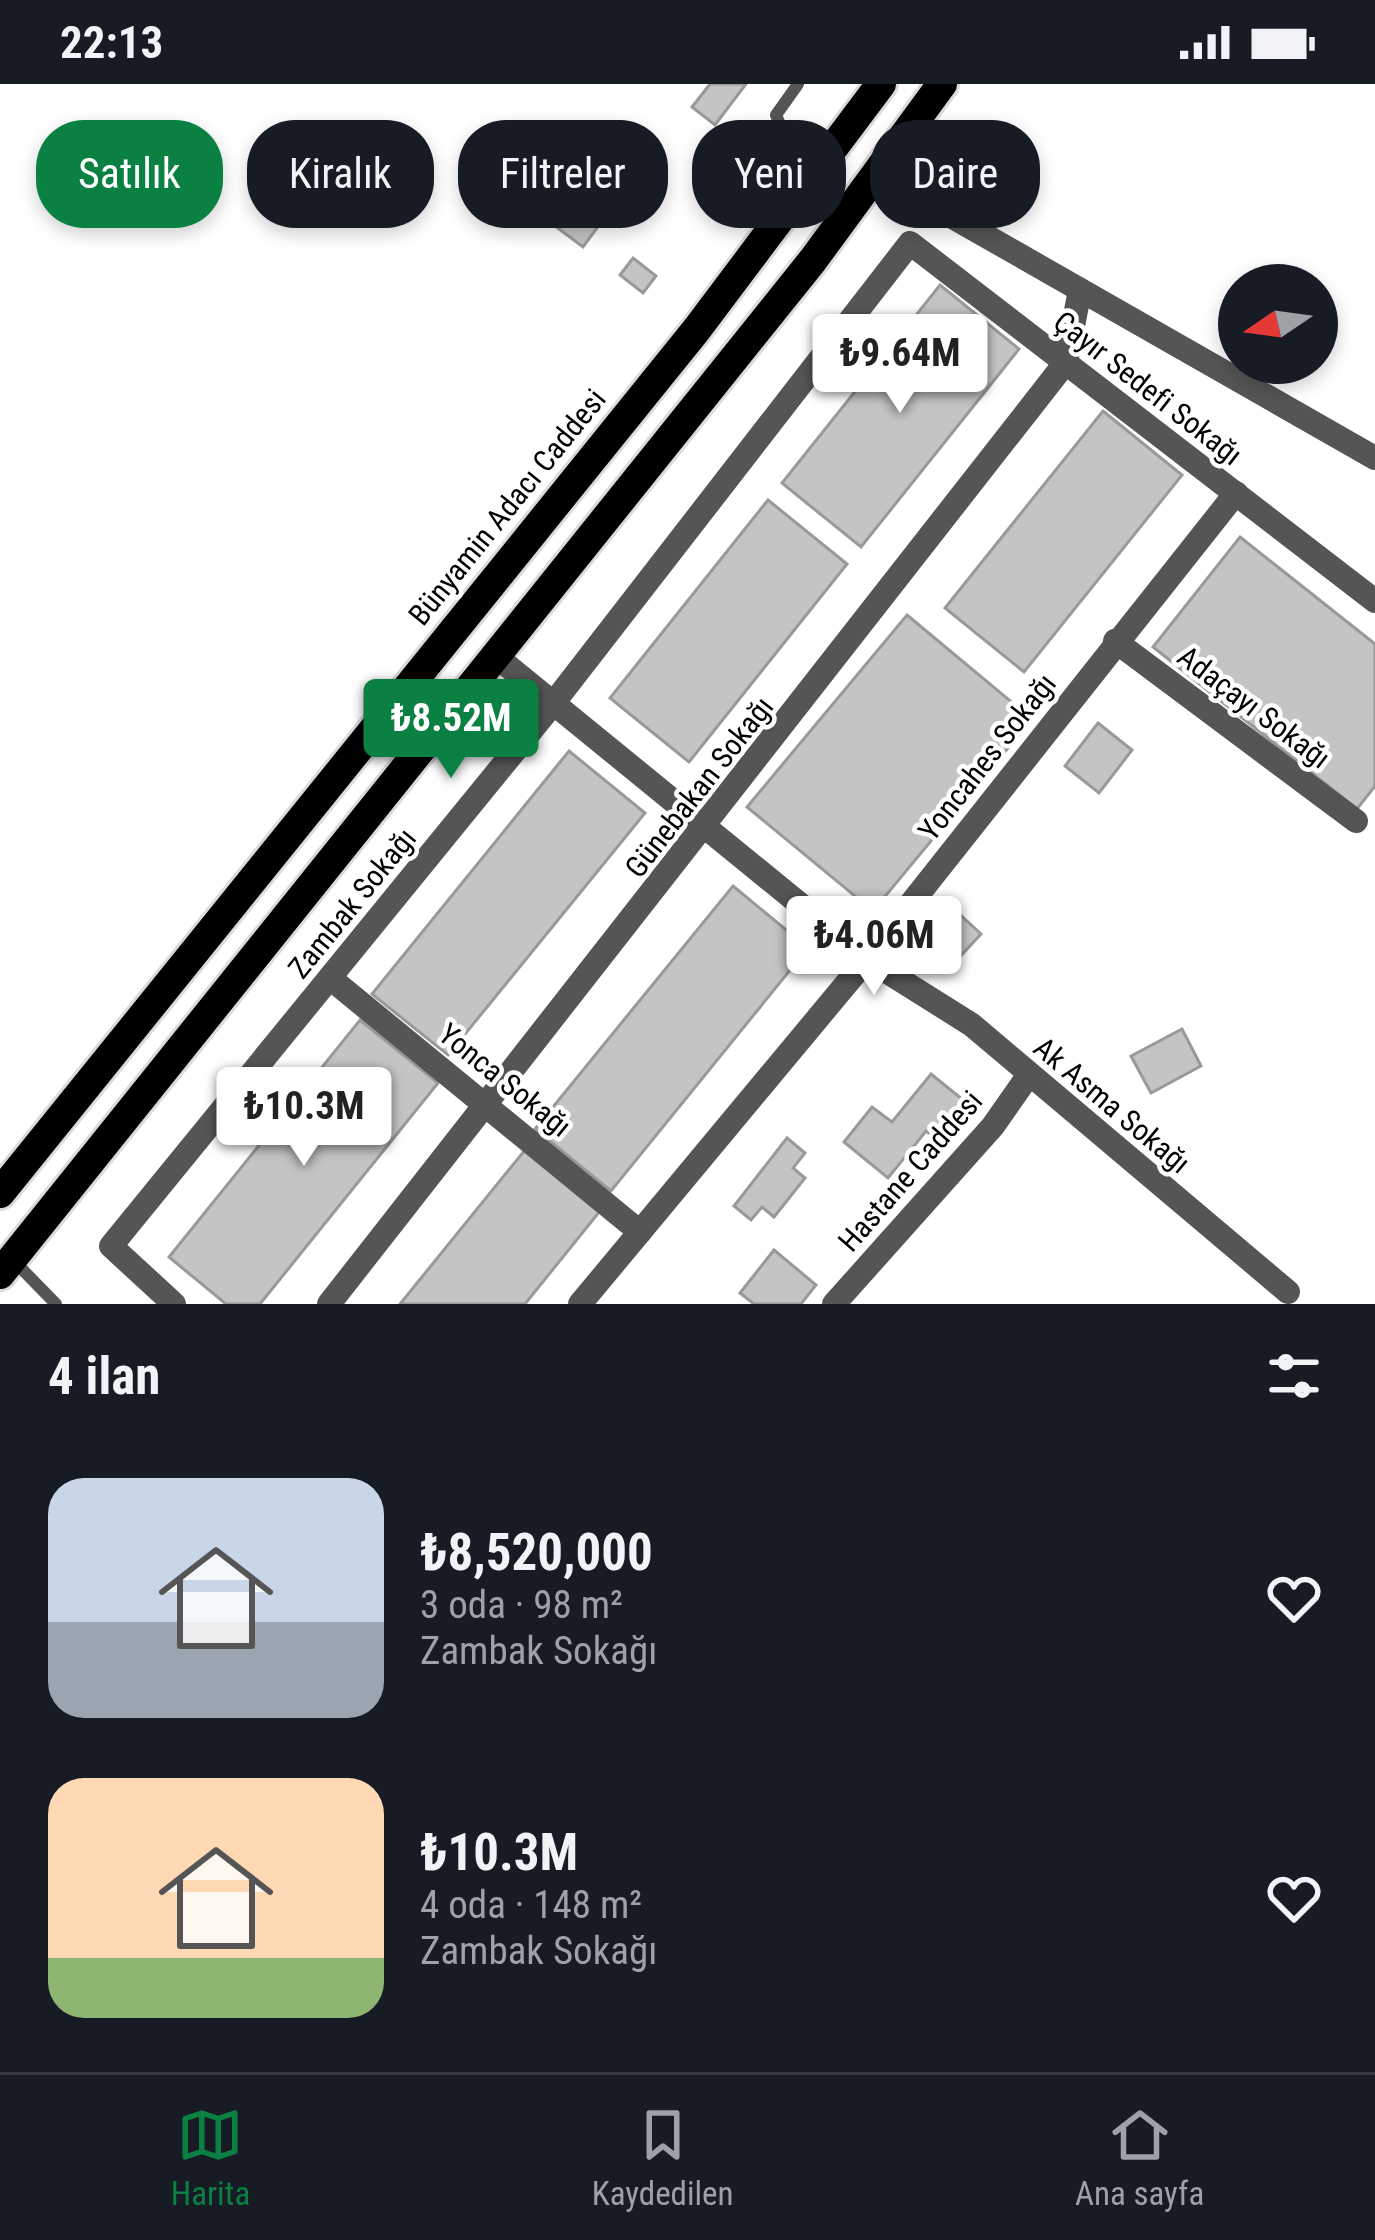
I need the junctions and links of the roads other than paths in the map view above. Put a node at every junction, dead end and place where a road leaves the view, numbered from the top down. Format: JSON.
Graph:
{"nodes":[{"id":1,"x":798,"y":84,"type":"edge"},
{"id":2,"x":881,"y":84,"type":"edge"},
{"id":3,"x":942,"y":84,"type":"edge"},
{"id":4,"x":778,"y":120,"type":"edge"},
{"id":5,"x":917,"y":120,"type":"edge"},
{"id":6,"x":846,"y":131,"type":"edge"},
{"id":7,"x":870,"y":186,"type":"edge"},
{"id":8,"x":773,"y":228,"type":"edge"},
{"id":9,"x":972,"y":228,"type":"edge"},
{"id":10,"x":910,"y":242,"type":"joint"},
{"id":11,"x":1080,"y":290,"type":"junction"},
{"id":12,"x":1066,"y":362,"type":"junction"},
{"id":13,"x":1375,"y":458,"type":"edge"},
{"id":14,"x":1235,"y":493,"type":"junction"},
{"id":15,"x":1375,"y":601,"type":"edge"},
{"id":16,"x":1115,"y":641,"type":"junction"},
{"id":17,"x":498,"y":658,"type":"junction"},
{"id":18,"x":552,"y":705,"type":"junction"},
{"id":19,"x":1356,"y":821,"type":"dead end"},
{"id":20,"x":705,"y":830,"type":"junction"},
{"id":21,"x":867,"y":959,"type":"junction"},
{"id":22,"x":330,"y":978,"type":"junction"},
{"id":23,"x":1028,"y":1076,"type":"junction"},
{"id":24,"x":488,"y":1103,"type":"junction"},
{"id":25,"x":0,"y":1193,"type":"edge"},
{"id":26,"x":640,"y":1232,"type":"junction"},
{"id":27,"x":6,"y":1267,"type":"edge"},
{"id":28,"x":1288,"y":1292,"type":"dead end"},
{"id":29,"x":56,"y":1304,"type":"edge"},
{"id":30,"x":174,"y":1304,"type":"edge"},
{"id":31,"x":329,"y":1304,"type":"edge"},
{"id":32,"x":580,"y":1304,"type":"edge"},
{"id":33,"x":834,"y":1304,"type":"edge"}],
"edges":[{"from":1,"to":4,"type":"lane"},
{"from":2,"to":6,"type":"main road","name":"Bünyamin Adacı Caddesi"},
{"from":3,"to":5,"type":"main road"},
{"from":7,"to":17,"type":"main road"},
{"from":8,"to":25,"type":"main road","name":"Bünyamin Adacı Caddesi"},
{"from":9,"to":11,"type":"street"},
{"from":10,"to":12,"type":"street","name":"Çayır Sedefi Sokağı"},
{"from":10,"to":18,"type":"street","name":"Zambak Sokağı"},
{"from":11,"to":12,"type":"street","name":"Günebakan Sokağı"},
{"from":11,"to":13,"type":"street"},
{"from":12,"to":14,"type":"street","name":"Çayır Sedefi Sokağı"},
{"from":12,"to":20,"type":"street","name":"Günebakan Sokağı"},
{"from":14,"to":15,"type":"street"},
{"from":14,"to":16,"type":"street","name":"Yoncahes Sokağı"},
{"from":16,"to":19,"type":"street","name":"Adaçayı Sokağı"},
{"from":16,"to":21,"type":"street","name":"Yoncahes Sokağı"},
{"from":17,"to":18,"type":"street","name":"Ak Asma Sokağı"},
{"from":17,"to":27,"type":"main road"},
{"from":18,"to":20,"type":"street","name":"Ak Asma Sokağı"},
{"from":18,"to":22,"type":"street","name":"Zambak Sokağı"},
{"from":20,"to":21,"type":"street","name":"Ak Asma Sokağı"},
{"from":20,"to":24,"type":"street","name":"Günebakan Sokağı"},
{"from":21,"to":23,"type":"street","name":"Ak Asma Sokağı"},
{"from":21,"to":26,"type":"street","name":"Yoncahes Sokağı"},
{"from":22,"to":24,"type":"street","name":"Yonca Sokağı"},
{"from":22,"to":30,"type":"street","name":"Zambak Sokağı"},
{"from":23,"to":28,"type":"street","name":"Ak Asma Sokağı"},
{"from":23,"to":33,"type":"street","name":"Hastane Caddesi"},
{"from":24,"to":26,"type":"street","name":"Yonca Sokağı"},
{"from":24,"to":31,"type":"street","name":"Günebakan Sokağı"},
{"from":26,"to":32,"type":"street","name":"Yoncahes Sokağı"},
{"from":27,"to":29,"type":"lane"}]}
